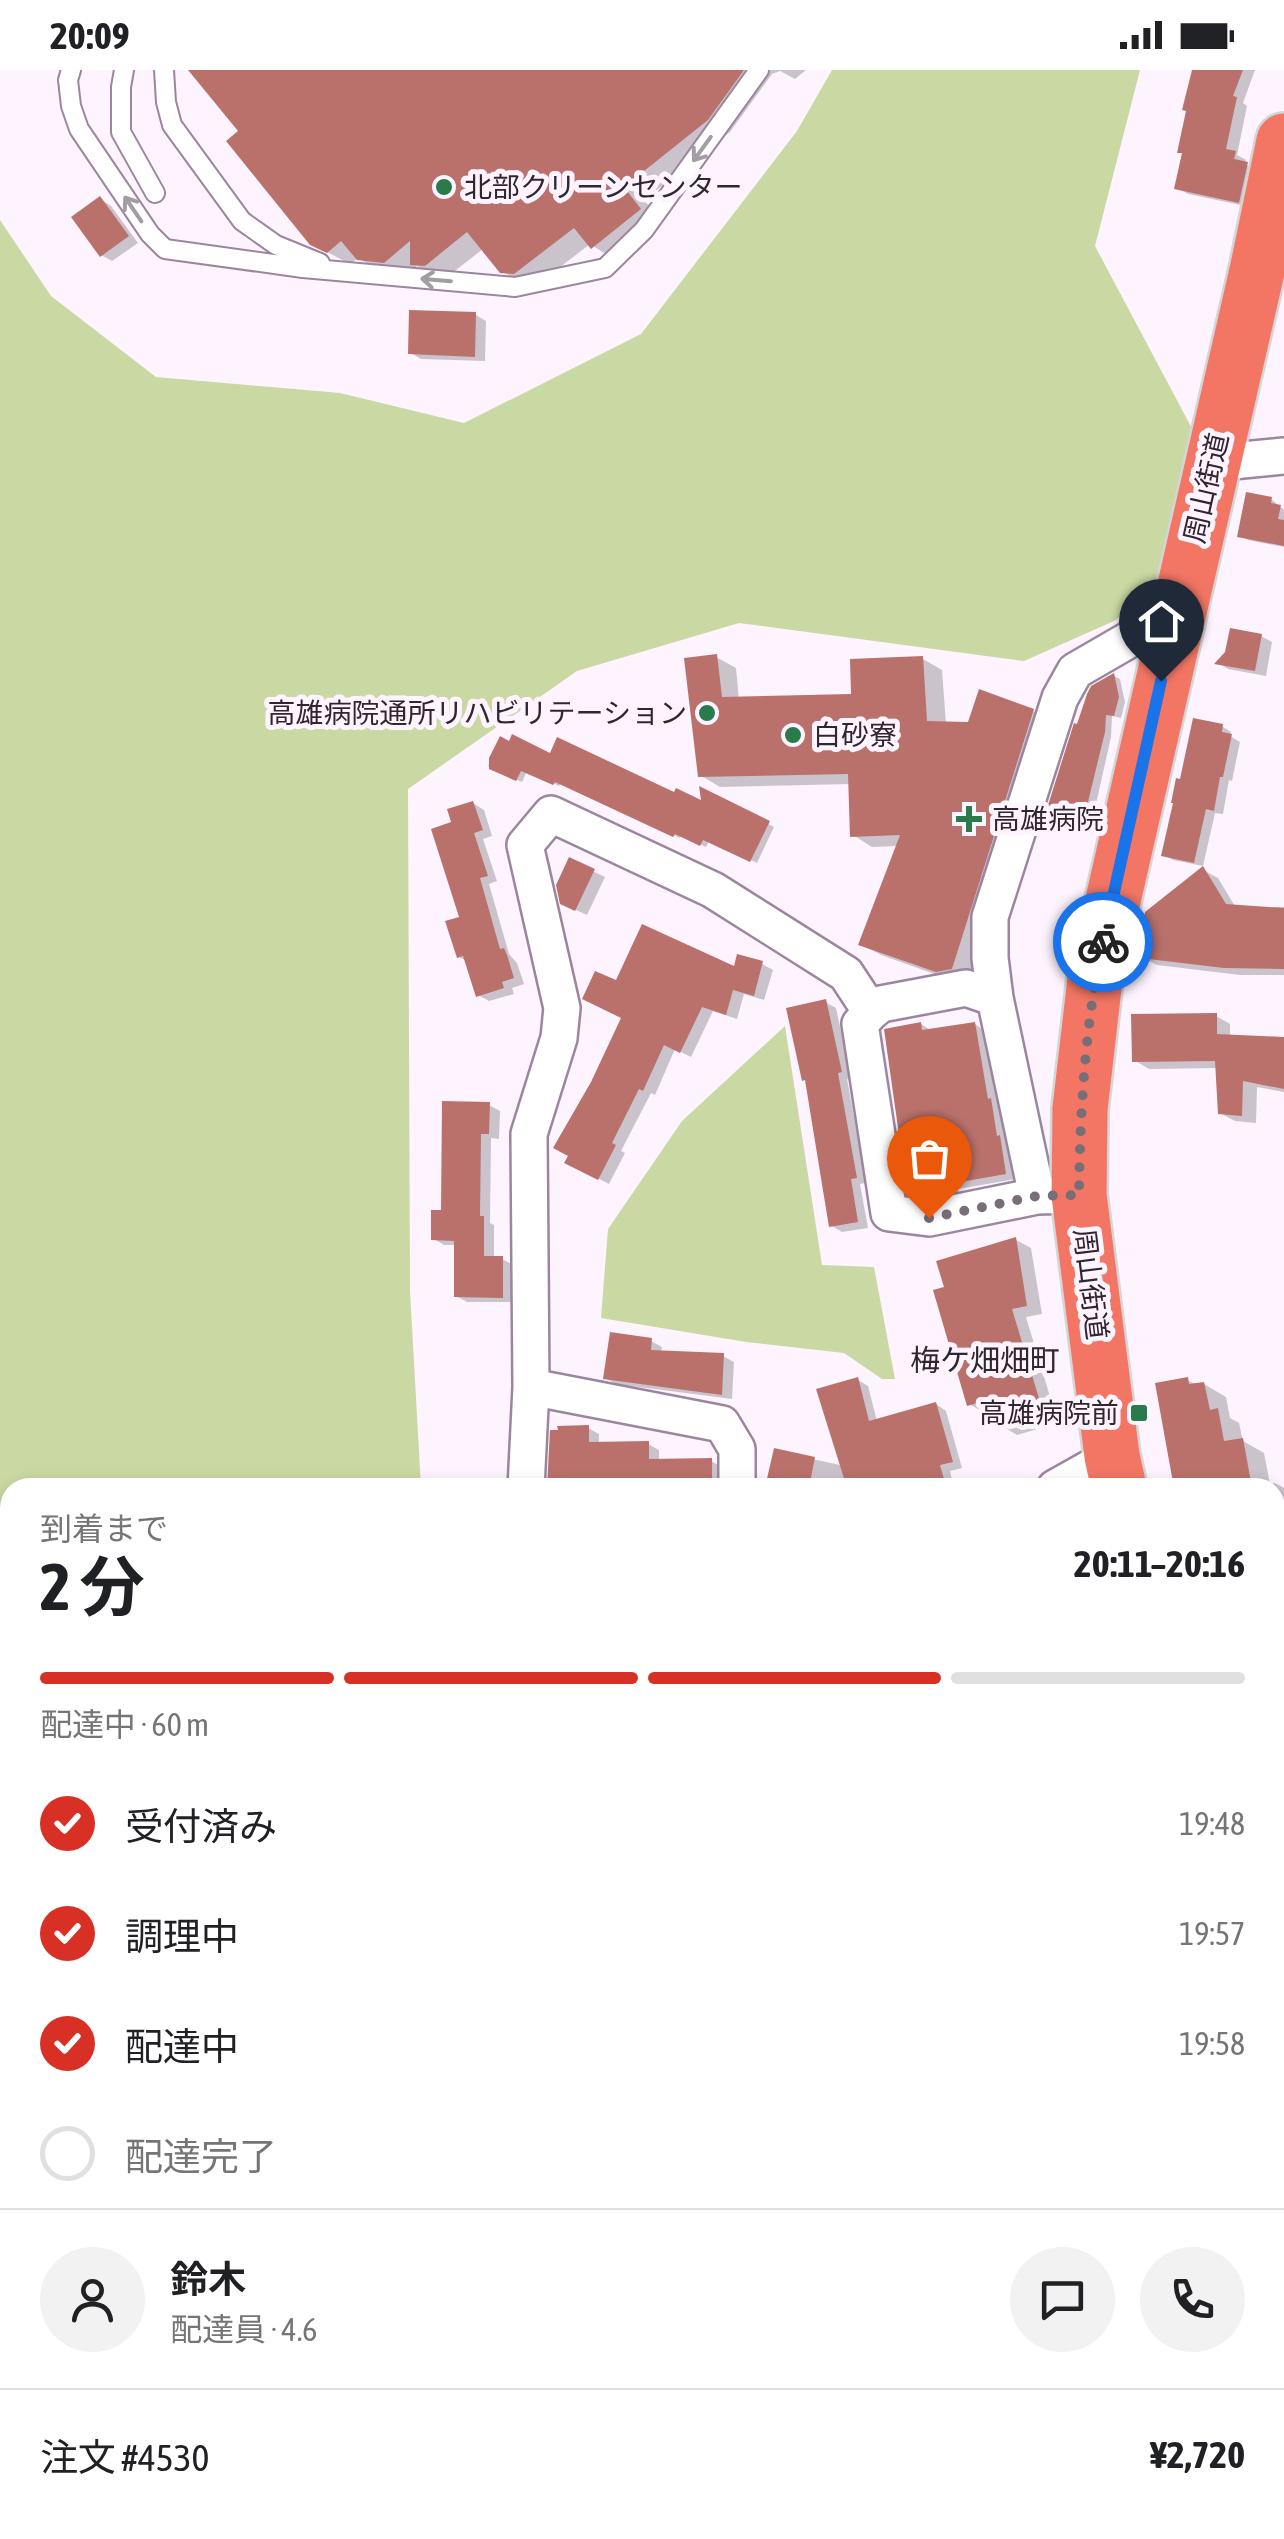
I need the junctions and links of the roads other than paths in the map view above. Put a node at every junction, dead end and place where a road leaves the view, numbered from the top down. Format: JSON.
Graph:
{"nodes":[{"id":1,"x":70,"y":70,"type":"edge"},
{"id":2,"x":124,"y":70,"type":"edge"},
{"id":3,"x":164,"y":70,"type":"edge"},
{"id":4,"x":759,"y":70,"type":"edge"},
{"id":5,"x":1284,"y":141,"type":"edge"},
{"id":6,"x":155,"y":193,"type":"dead end"},
{"id":7,"x":339,"y":271,"type":"junction"},
{"id":8,"x":1284,"y":456,"type":"edge"},
{"id":9,"x":1212,"y":463,"type":"junction"},
{"id":10,"x":1177,"y":612,"type":"junction"},
{"id":11,"x":995,"y":998,"type":"junction"},
{"id":12,"x":871,"y":1012,"type":"junction"},
{"id":13,"x":1058,"y":1195,"type":"junction"},
{"id":14,"x":531,"y":1387,"type":"junction"},
{"id":15,"x":1116,"y":1472,"type":"edge"},
{"id":16,"x":526,"y":1478,"type":"edge"},
{"id":17,"x":737,"y":1478,"type":"edge"}],
"edges":[{"from":7,"to":1,"type":"lane","one_way":true},
{"from":2,"to":6,"type":"lane"},
{"from":3,"to":7,"type":"lane"},
{"from":4,"to":7,"type":"lane","one_way":true},
{"from":5,"to":9,"type":"highway","name":"周山街道"},
{"from":8,"to":9,"type":"street"},
{"from":9,"to":10,"type":"highway","name":"周山街道"},
{"from":10,"to":11,"type":"street"},
{"from":10,"to":13,"type":"highway","name":"周山街道"},
{"from":11,"to":12,"type":"street"},
{"from":11,"to":13,"type":"street"},
{"from":12,"to":13,"type":"street"},
{"from":12,"to":14,"type":"street"},
{"from":13,"to":15,"type":"highway","name":"周山街道"},
{"from":14,"to":16,"type":"street"},
{"from":14,"to":17,"type":"street"}]}
